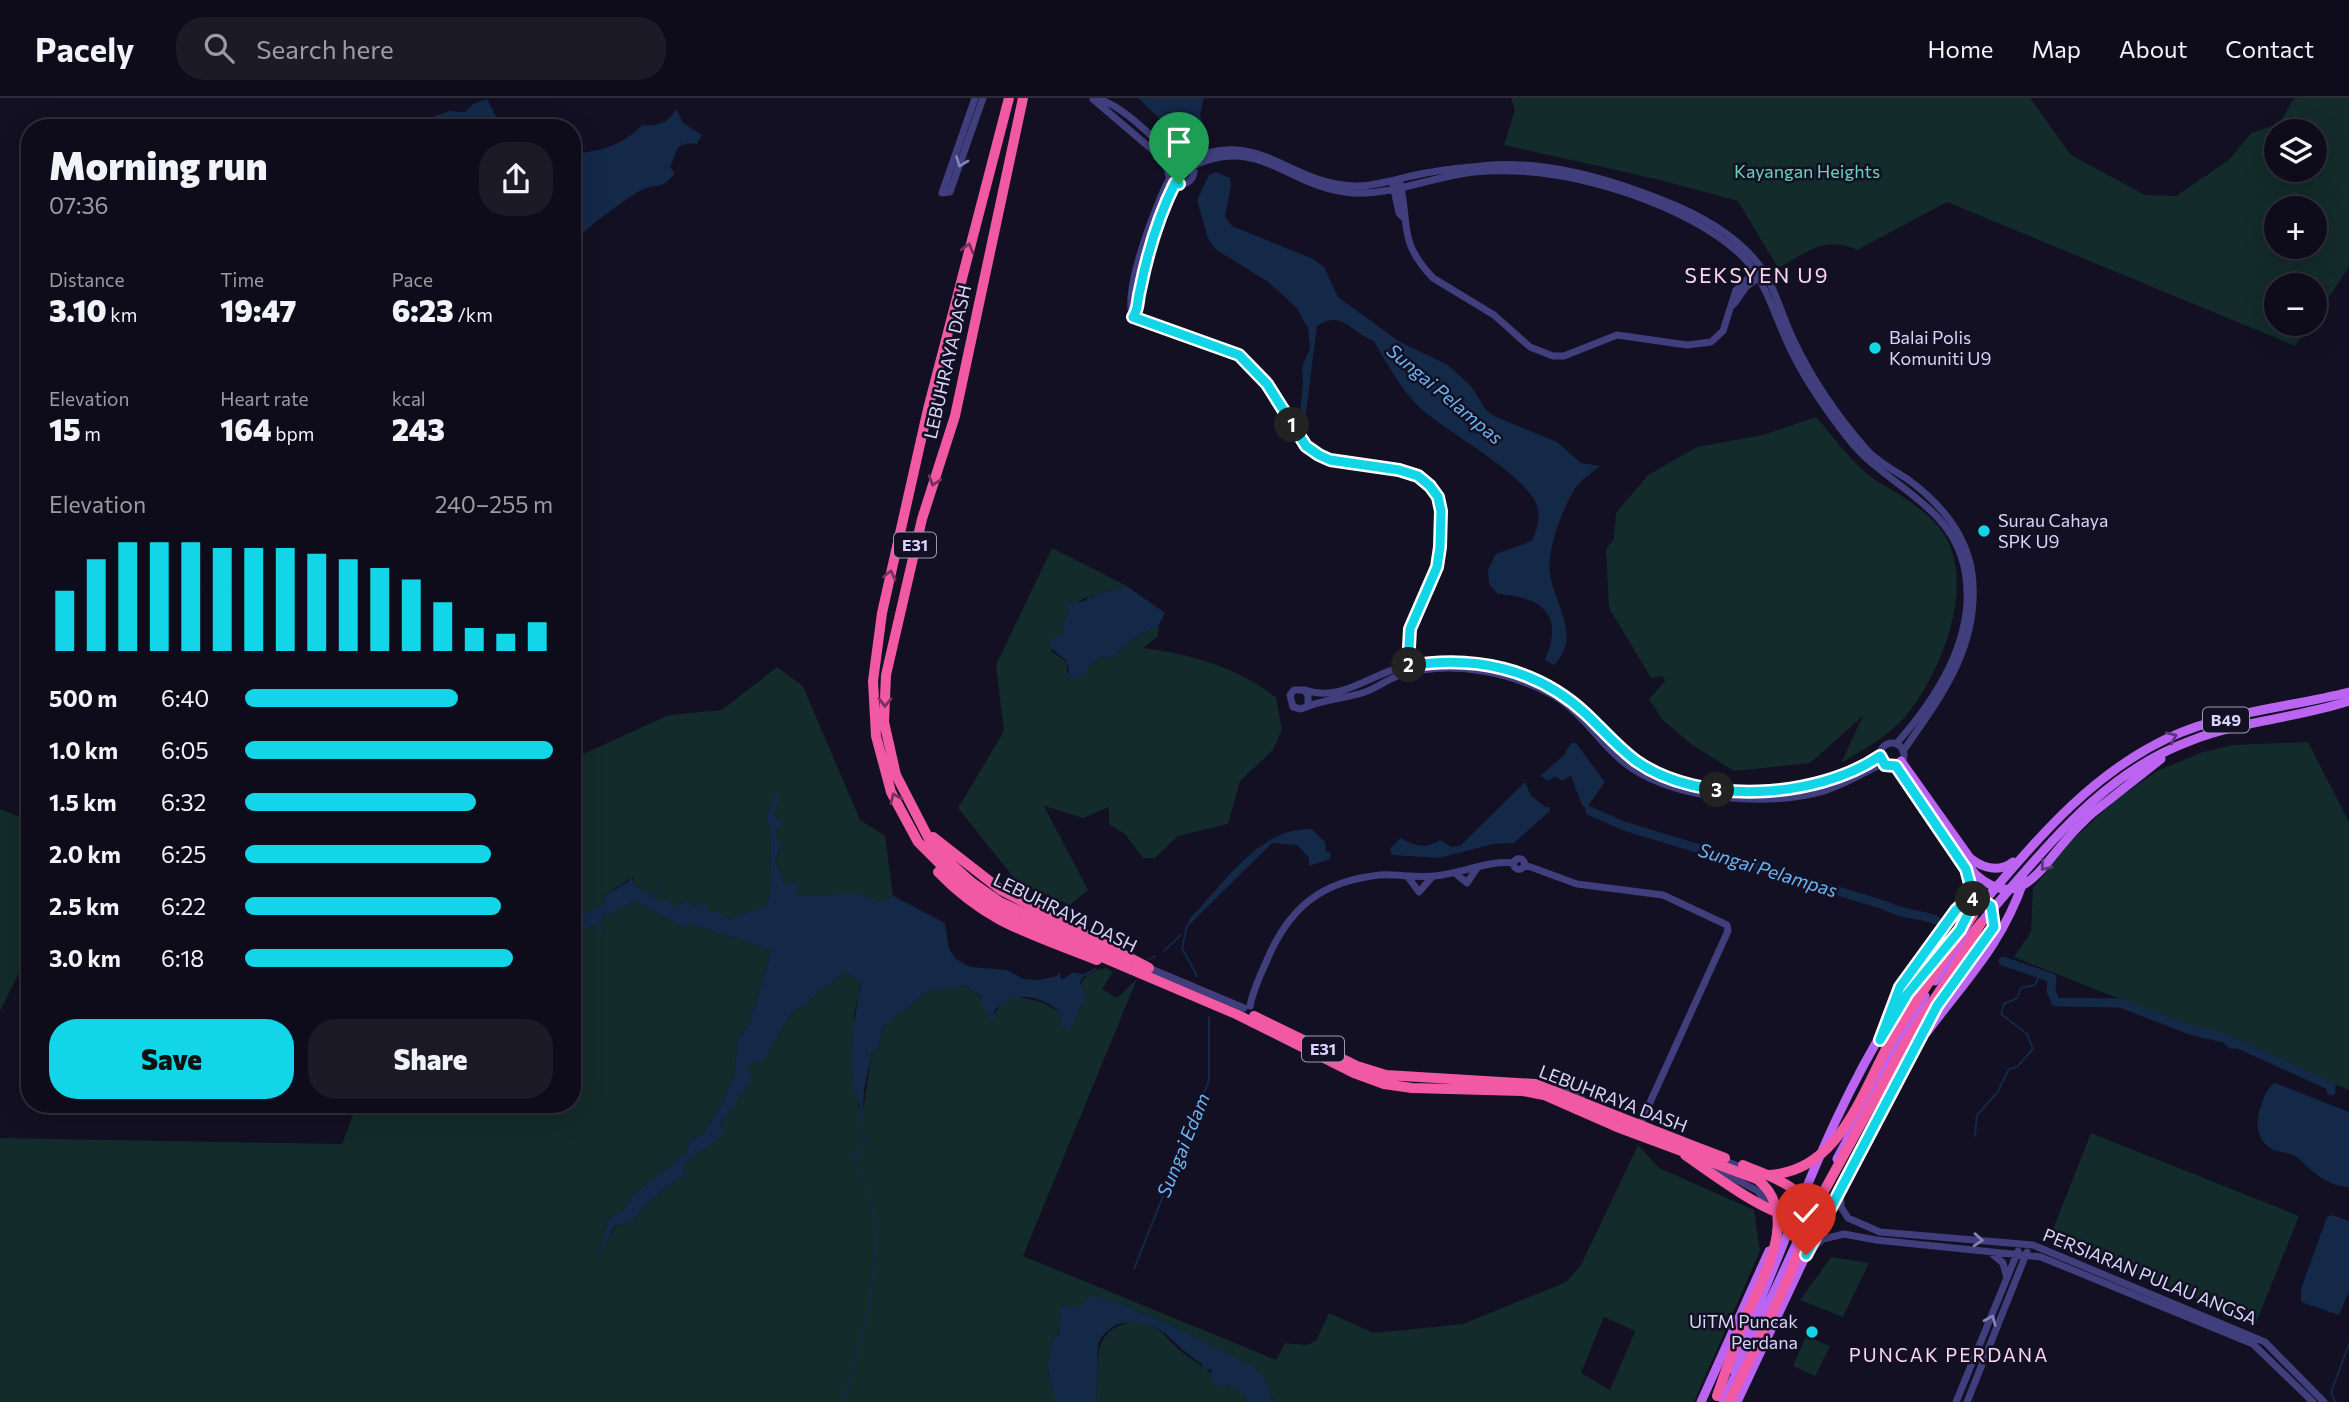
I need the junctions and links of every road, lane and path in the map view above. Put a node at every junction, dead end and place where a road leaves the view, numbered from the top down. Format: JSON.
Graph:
{"nodes":[{"id":1,"x":975,"y":98,"type":"edge"},
{"id":2,"x":984,"y":98,"type":"edge"},
{"id":3,"x":1009,"y":98,"type":"edge"},
{"id":4,"x":1023,"y":98,"type":"edge"},
{"id":5,"x":1093,"y":99,"type":"edge"},
{"id":6,"x":1173,"y":162,"type":"junction"},
{"id":7,"x":1190,"y":163,"type":"junction"},
{"id":8,"x":1172,"y":181,"type":"junction"},
{"id":9,"x":1396,"y":183,"type":"junction"},
{"id":10,"x":1410,"y":183,"type":"junction"},
{"id":11,"x":1384,"y":189,"type":"junction"},
{"id":12,"x":1399,"y":196,"type":"junction"},
{"id":13,"x":1749,"y":264,"type":"junction"},
{"id":14,"x":1760,"y":272,"type":"junction"},
{"id":15,"x":1749,"y":281,"type":"junction"},
{"id":16,"x":1764,"y":288,"type":"junction"},
{"id":17,"x":1409,"y":669,"type":"junction"},
{"id":18,"x":1304,"y":690,"type":"junction"},
{"id":19,"x":2349,"y":692,"type":"edge"},
{"id":20,"x":2349,"y":701,"type":"edge"},
{"id":21,"x":1308,"y":704,"type":"junction"},
{"id":22,"x":2189,"y":741,"type":"junction"},
{"id":23,"x":1896,"y":744,"type":"junction"},
{"id":24,"x":1881,"y":760,"type":"junction"},
{"id":25,"x":1900,"y":760,"type":"junction"},
{"id":26,"x":1923,"y":805,"type":"junction"},
{"id":27,"x":925,"y":830,"type":"junction"},
{"id":28,"x":2024,"y":854,"type":"junction"},
{"id":29,"x":930,"y":856,"type":"junction"},
{"id":30,"x":2035,"y":860,"type":"junction"},
{"id":31,"x":1477,"y":867,"type":"junction"},
{"id":32,"x":1455,"y":873,"type":"junction"},
{"id":33,"x":1408,"y":877,"type":"junction"},
{"id":34,"x":1433,"y":877,"type":"junction"},
{"id":35,"x":967,"y":884,"type":"junction"},
{"id":36,"x":1973,"y":915,"type":"junction"},
{"id":37,"x":1982,"y":923,"type":"junction"},
{"id":38,"x":1960,"y":930,"type":"junction"},
{"id":39,"x":1114,"y":967,"type":"joint"},
{"id":40,"x":1149,"y":968,"type":"joint"},
{"id":41,"x":1249,"y":1012,"type":"junction"},
{"id":42,"x":1880,"y":1040,"type":"junction"},
{"id":43,"x":1912,"y":1052,"type":"junction"},
{"id":44,"x":1630,"y":1124,"type":"junction"},
{"id":45,"x":1643,"y":1127,"type":"junction"},
{"id":46,"x":1832,"y":1132,"type":"junction"},
{"id":47,"x":1674,"y":1147,"type":"junction"},
{"id":48,"x":1765,"y":1175,"type":"junction"},
{"id":49,"x":1840,"y":1187,"type":"junction"},
{"id":50,"x":2019,"y":1243,"type":"junction"},
{"id":51,"x":2029,"y":1245,"type":"junction"},
{"id":52,"x":1986,"y":1251,"type":"junction"},
{"id":53,"x":1768,"y":1252,"type":"junction"},
{"id":54,"x":2018,"y":1253,"type":"junction"},
{"id":55,"x":2027,"y":1254,"type":"junction"},
{"id":56,"x":1806,"y":1255,"type":"junction"},
{"id":57,"x":2041,"y":1257,"type":"junction"},
{"id":58,"x":2020,"y":1273,"type":"junction"},
{"id":59,"x":2007,"y":1283,"type":"junction"},
{"id":60,"x":2262,"y":1345,"type":"junction"},
{"id":61,"x":1721,"y":1400,"type":"edge"},
{"id":62,"x":1701,"y":1402,"type":"edge"},
{"id":63,"x":1737,"y":1402,"type":"edge"},
{"id":64,"x":1955,"y":1402,"type":"edge"},
{"id":65,"x":1966,"y":1402,"type":"edge"},
{"id":66,"x":2313,"y":1402,"type":"edge"},
{"id":67,"x":2324,"y":1402,"type":"edge"}],
"edges":[{"from":2,"to":1,"type":"street","one_way":true},
{"from":29,"to":3,"type":"highway","name":"LEBUHRAYA DASH","number":"E31","one_way":true},
{"from":4,"to":27,"type":"highway","name":"LEBUHRAYA DASH","number":"E31","one_way":true},
{"from":5,"to":6,"type":"street"},
{"from":6,"to":7,"type":"street"},
{"from":6,"to":8,"type":"street"},
{"from":7,"to":8,"type":"street"},
{"from":7,"to":9,"type":"street"},
{"from":7,"to":11,"type":"street"},
{"from":8,"to":17,"type":"street"},
{"from":9,"to":10,"type":"street"},
{"from":9,"to":11,"type":"street"},
{"from":9,"to":12,"type":"street"},
{"from":9,"to":14,"type":"street"},
{"from":10,"to":12,"type":"street"},
{"from":10,"to":13,"type":"street"},
{"from":11,"to":12,"type":"street"},
{"from":12,"to":15,"type":"street"},
{"from":13,"to":14,"type":"street"},
{"from":13,"to":15,"type":"street"},
{"from":14,"to":15,"type":"street"},
{"from":14,"to":16,"type":"street"},
{"from":14,"to":25,"type":"street"},
{"from":15,"to":16,"type":"street"},
{"from":16,"to":23,"type":"street"},
{"from":17,"to":18,"type":"street"},
{"from":17,"to":21,"type":"street"},
{"from":17,"to":24,"type":"street"},
{"from":18,"to":21,"type":"street"},
{"from":18,"to":21,"type":"street"},
{"from":28,"to":19,"type":"main road","number":"B49","one_way":true},
{"from":20,"to":22,"type":"main road","number":"B49"},
{"from":22,"to":26,"type":"main road","one_way":true,"bridge":true},
{"from":22,"to":30,"type":"main road","number":"B49"},
{"from":23,"to":24,"type":"street"},
{"from":23,"to":25,"type":"street"},
{"from":24,"to":25,"type":"street"},
{"from":25,"to":26,"type":"main road"},
{"from":25,"to":28,"type":"main road"},
{"from":26,"to":38,"type":"main road"},
{"from":27,"to":35,"type":"highway","name":"LEBUHRAYA DASH","number":"E31"},
{"from":27,"to":40,"type":"highway"},
{"from":28,"to":36,"type":"main road","number":"B49"},
{"from":29,"to":35,"type":"highway","name":"LEBUHRAYA DASH","number":"E31"},
{"from":29,"to":39,"type":"highway"},
{"from":30,"to":37,"type":"main road","number":"B49"},
{"from":30,"to":43,"type":"main road","number":"B49"},
{"from":31,"to":32,"type":"street"},
{"from":31,"to":32,"type":"street"},
{"from":31,"to":45,"type":"street"},
{"from":32,"to":34,"type":"street"},
{"from":33,"to":34,"type":"street"},
{"from":33,"to":34,"type":"street"},
{"from":33,"to":41,"type":"street"},
{"from":35,"to":47,"type":"highway","name":"LEBUHRAYA DASH","number":"E31","bridge":true},
{"from":35,"to":48,"type":"highway","name":"LEBUHRAYA DASH","number":"E31","bridge":true},
{"from":36,"to":38,"type":"main road","number":"B49"},
{"from":36,"to":48,"type":"highway","bridge":true},
{"from":37,"to":47,"type":"highway","bridge":true},
{"from":37,"to":61,"type":"main road","number":"B49"},
{"from":38,"to":42,"type":"main road","number":"B49"},
{"from":39,"to":41,"type":"street"},
{"from":40,"to":41,"type":"street"},
{"from":41,"to":44,"type":"street"},
{"from":42,"to":43,"type":"main road","bridge":true},
{"from":42,"to":46,"type":"main road","number":"B49"},
{"from":43,"to":49,"type":"main road","number":"B49"},
{"from":44,"to":45,"type":"street"},
{"from":44,"to":45,"type":"street"},
{"from":45,"to":46,"type":"street"},
{"from":45,"to":53,"type":"street"},
{"from":46,"to":53,"type":"main road"},
{"from":46,"to":61,"type":"main road","number":"B49"},
{"from":47,"to":61,"type":"highway","bridge":true},
{"from":48,"to":61,"type":"highway","name":"LEBUHRAYA DASH","bridge":true},
{"from":49,"to":50,"type":"street","name":"PERSIARAN PULAU ANGSA","one_way":true},
{"from":49,"to":56,"type":"main road","number":"B49"},
{"from":50,"to":51,"type":"street","name":"PERSIARAN PULAU ANGSA"},
{"from":50,"to":54,"type":"street"},
{"from":51,"to":55,"type":"street"},
{"from":51,"to":60,"type":"street","name":"PERSIARAN PULAU ANGSA"},
{"from":52,"to":54,"type":"street","name":"PERSIARAN PULAU ANGSA"},
{"from":52,"to":56,"type":"street","name":"PERSIARAN PULAU ANGSA"},
{"from":52,"to":59,"type":"street"},
{"from":53,"to":62,"type":"main road"},
{"from":54,"to":55,"type":"street","name":"PERSIARAN PULAU ANGSA"},
{"from":54,"to":59,"type":"street"},
{"from":55,"to":57,"type":"street","name":"PERSIARAN PULAU ANGSA"},
{"from":55,"to":58,"type":"street"},
{"from":56,"to":63,"type":"main road","number":"B49"},
{"from":57,"to":58,"type":"street"},
{"from":57,"to":60,"type":"street","name":"PERSIARAN PULAU ANGSA"},
{"from":58,"to":65,"type":"street"},
{"from":64,"to":59,"type":"street","one_way":true},
{"from":60,"to":66,"type":"street","name":"PERSIARAN PULAU ANGSA"},
{"from":60,"to":67,"type":"street","name":"PERSIARAN PULAU ANGSA"}]}
